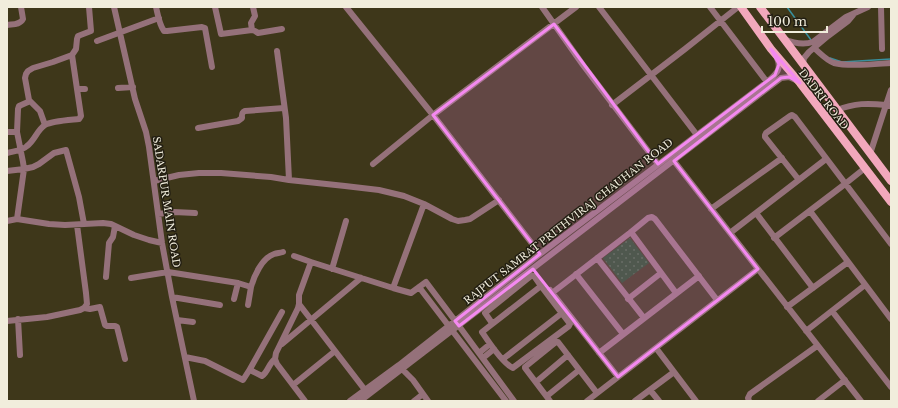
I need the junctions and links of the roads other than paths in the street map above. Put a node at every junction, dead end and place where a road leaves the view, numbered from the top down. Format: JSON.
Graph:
{"nodes":[{"id":1,"x":21,"y":7,"type":"edge"},
{"id":2,"x":89,"y":7,"type":"edge"},
{"id":3,"x":114,"y":7,"type":"edge"},
{"id":4,"x":156,"y":7,"type":"edge"},
{"id":5,"x":215,"y":7,"type":"edge"},
{"id":6,"x":253,"y":7,"type":"edge"},
{"id":7,"x":346,"y":7,"type":"edge"},
{"id":8,"x":542,"y":7,"type":"edge"},
{"id":9,"x":576,"y":7,"type":"edge"},
{"id":10,"x":599,"y":7,"type":"edge"},
{"id":11,"x":710,"y":7,"type":"edge"},
{"id":12,"x":738,"y":7,"type":"edge"},
{"id":13,"x":741,"y":7,"type":"edge"},
{"id":14,"x":760,"y":7,"type":"edge"},
{"id":15,"x":868,"y":7,"type":"edge"},
{"id":16,"x":881,"y":7,"type":"edge"},
{"id":17,"x":853,"y":14,"type":"junction"},
{"id":18,"x":158,"y":18,"type":"junction"},
{"id":19,"x":721,"y":21,"type":"junction"},
{"id":20,"x":7,"y":24,"type":"edge"},
{"id":21,"x":554,"y":24,"type":"junction"},
{"id":22,"x":282,"y":29,"type":"dead end"},
{"id":23,"x":252,"y":30,"type":"junction"},
{"id":24,"x":119,"y":33,"type":"junction"},
{"id":25,"x":221,"y":34,"type":"junction"},
{"id":26,"x":207,"y":36,"type":"junction"},
{"id":27,"x":784,"y":39,"type":"junction"},
{"id":28,"x":98,"y":42,"type":"dead end"},
{"id":29,"x":814,"y":48,"type":"junction"},
{"id":30,"x":772,"y":49,"type":"junction"},
{"id":31,"x":882,"y":49,"type":"dead end"},
{"id":32,"x":277,"y":51,"type":"dead end"},
{"id":33,"x":72,"y":55,"type":"junction"},
{"id":34,"x":891,"y":63,"type":"edge"},
{"id":35,"x":803,"y":64,"type":"junction"},
{"id":36,"x":212,"y":67,"type":"dead end"},
{"id":37,"x":651,"y":75,"type":"junction"},
{"id":38,"x":767,"y":82,"type":"junction"},
{"id":39,"x":800,"y":83,"type":"junction"},
{"id":40,"x":133,"y":87,"type":"junction"},
{"id":41,"x":118,"y":88,"type":"dead end"},
{"id":42,"x":77,"y":89,"type":"junction"},
{"id":43,"x":85,"y":89,"type":"dead end"},
{"id":44,"x":891,"y":90,"type":"edge"},
{"id":45,"x":29,"y":100,"type":"junction"},
{"id":46,"x":612,"y":105,"type":"junction"},
{"id":47,"x":889,"y":106,"type":"edge"},
{"id":48,"x":284,"y":108,"type":"junction"},
{"id":49,"x":838,"y":111,"type":"junction"},
{"id":50,"x":433,"y":115,"type":"junction"},
{"id":51,"x":828,"y":120,"type":"junction"},
{"id":52,"x":45,"y":125,"type":"junction"},
{"id":53,"x":198,"y":128,"type":"dead end"},
{"id":54,"x":7,"y":132,"type":"edge"},
{"id":55,"x":17,"y":132,"type":"junction"},
{"id":56,"x":697,"y":135,"type":"junction"},
{"id":57,"x":21,"y":150,"type":"junction"},
{"id":58,"x":7,"y":153,"type":"edge"},
{"id":59,"x":870,"y":154,"type":"junction"},
{"id":60,"x":782,"y":158,"type":"junction"},
{"id":61,"x":826,"y":159,"type":"junction"},
{"id":62,"x":674,"y":161,"type":"junction"},
{"id":63,"x":373,"y":164,"type":"dead end"},
{"id":64,"x":658,"y":164,"type":"junction"},
{"id":65,"x":865,"y":168,"type":"junction"},
{"id":66,"x":24,"y":169,"type":"junction"},
{"id":67,"x":7,"y":171,"type":"edge"},
{"id":68,"x":289,"y":180,"type":"junction"},
{"id":69,"x":799,"y":180,"type":"junction"},
{"id":70,"x":154,"y":181,"type":"junction"},
{"id":71,"x":891,"y":182,"type":"edge"},
{"id":72,"x":845,"y":184,"type":"junction"},
{"id":73,"x":499,"y":200,"type":"junction"},
{"id":74,"x":891,"y":202,"type":"edge"},
{"id":75,"x":424,"y":204,"type":"junction"},
{"id":76,"x":711,"y":209,"type":"junction"},
{"id":77,"x":810,"y":211,"type":"junction"},
{"id":78,"x":756,"y":213,"type":"junction"},
{"id":79,"x":158,"y":214,"type":"junction"},
{"id":80,"x":195,"y":214,"type":"dead end"},
{"id":81,"x":7,"y":219,"type":"edge"},
{"id":82,"x":17,"y":219,"type":"junction"},
{"id":83,"x":346,"y":221,"type":"dead end"},
{"id":84,"x":84,"y":224,"type":"junction"},
{"id":85,"x":76,"y":225,"type":"junction"},
{"id":86,"x":115,"y":226,"type":"junction"},
{"id":87,"x":630,"y":232,"type":"junction"},
{"id":88,"x":730,"y":233,"type":"junction"},
{"id":89,"x":774,"y":238,"type":"junction"},
{"id":90,"x":162,"y":243,"type":"junction"},
{"id":91,"x":891,"y":244,"type":"edge"},
{"id":92,"x":283,"y":252,"type":"dead end"},
{"id":93,"x":540,"y":254,"type":"junction"},
{"id":94,"x":294,"y":256,"type":"dead end"},
{"id":95,"x":597,"y":258,"type":"junction"},
{"id":96,"x":311,"y":262,"type":"junction"},
{"id":97,"x":848,"y":262,"type":"junction"},
{"id":98,"x":332,"y":269,"type":"junction"},
{"id":99,"x":533,"y":269,"type":"junction"},
{"id":100,"x":758,"y":269,"type":"junction"},
{"id":101,"x":168,"y":272,"type":"junction"},
{"id":102,"x":661,"y":273,"type":"junction"},
{"id":103,"x":576,"y":274,"type":"junction"},
{"id":104,"x":699,"y":276,"type":"junction"},
{"id":105,"x":106,"y":277,"type":"dead end"},
{"id":106,"x":131,"y":278,"type":"dead end"},
{"id":107,"x":361,"y":278,"type":"junction"},
{"id":108,"x":238,"y":283,"type":"junction"},
{"id":109,"x":541,"y":286,"type":"junction"},
{"id":110,"x":865,"y":286,"type":"junction"},
{"id":111,"x":419,"y":287,"type":"junction"},
{"id":112,"x":251,"y":288,"type":"junction"},
{"id":113,"x":393,"y":288,"type":"junction"},
{"id":114,"x":813,"y":288,"type":"junction"},
{"id":115,"x":552,"y":293,"type":"junction"},
{"id":116,"x":676,"y":293,"type":"junction"},
{"id":117,"x":172,"y":297,"type":"junction"},
{"id":118,"x":234,"y":299,"type":"dead end"},
{"id":119,"x":628,"y":299,"type":"junction"},
{"id":120,"x":717,"y":300,"type":"junction"},
{"id":121,"x":299,"y":304,"type":"junction"},
{"id":122,"x":220,"y":305,"type":"dead end"},
{"id":123,"x":248,"y":305,"type":"dead end"},
{"id":124,"x":788,"y":307,"type":"junction"},
{"id":125,"x":84,"y":308,"type":"junction"},
{"id":126,"x":832,"y":311,"type":"junction"},
{"id":127,"x":282,"y":312,"type":"dead end"},
{"id":128,"x":562,"y":313,"type":"junction"},
{"id":129,"x":644,"y":318,"type":"junction"},
{"id":130,"x":18,"y":319,"type":"junction"},
{"id":131,"x":310,"y":319,"type":"junction"},
{"id":132,"x":891,"y":319,"type":"edge"},
{"id":133,"x":177,"y":320,"type":"junction"},
{"id":134,"x":7,"y":321,"type":"edge"},
{"id":135,"x":193,"y":322,"type":"dead end"},
{"id":136,"x":457,"y":323,"type":"junction"},
{"id":137,"x":492,"y":323,"type":"junction"},
{"id":138,"x":451,"y":328,"type":"junction"},
{"id":139,"x":806,"y":331,"type":"junction"},
{"id":140,"x":623,"y":334,"type":"junction"},
{"id":141,"x":279,"y":346,"type":"junction"},
{"id":142,"x":492,"y":346,"type":"junction"},
{"id":143,"x":817,"y":346,"type":"junction"},
{"id":144,"x":656,"y":348,"type":"junction"},
{"id":145,"x":335,"y":351,"type":"junction"},
{"id":146,"x":599,"y":353,"type":"junction"},
{"id":147,"x":20,"y":355,"type":"dead end"},
{"id":148,"x":481,"y":356,"type":"junction"},
{"id":149,"x":568,"y":356,"type":"junction"},
{"id":150,"x":185,"y":357,"type":"junction"},
{"id":151,"x":275,"y":358,"type":"junction"},
{"id":152,"x":125,"y":359,"type":"dead end"},
{"id":153,"x":503,"y":359,"type":"junction"},
{"id":154,"x":250,"y":369,"type":"junction"},
{"id":155,"x":402,"y":370,"type":"junction"},
{"id":156,"x":579,"y":370,"type":"junction"},
{"id":157,"x":674,"y":372,"type":"junction"},
{"id":158,"x":618,"y":377,"type":"junction"},
{"id":159,"x":845,"y":380,"type":"junction"},
{"id":160,"x":536,"y":382,"type":"junction"},
{"id":161,"x":293,"y":384,"type":"junction"},
{"id":162,"x":891,"y":387,"type":"edge"},
{"id":163,"x":365,"y":390,"type":"junction"},
{"id":164,"x":650,"y":390,"type":"junction"},
{"id":165,"x":422,"y":393,"type":"junction"},
{"id":166,"x":597,"y":393,"type":"junction"},
{"id":167,"x":548,"y":399,"type":"edge"},
{"id":168,"x":194,"y":401,"type":"edge"},
{"id":169,"x":305,"y":401,"type":"edge"},
{"id":170,"x":350,"y":401,"type":"edge"},
{"id":171,"x":360,"y":401,"type":"edge"},
{"id":172,"x":414,"y":401,"type":"edge"},
{"id":173,"x":428,"y":401,"type":"edge"},
{"id":174,"x":506,"y":401,"type":"edge"},
{"id":175,"x":514,"y":401,"type":"edge"},
{"id":176,"x":587,"y":401,"type":"edge"},
{"id":177,"x":635,"y":401,"type":"edge"},
{"id":178,"x":658,"y":401,"type":"edge"},
{"id":179,"x":696,"y":401,"type":"edge"},
{"id":180,"x":749,"y":401,"type":"edge"},
{"id":181,"x":818,"y":401,"type":"edge"},
{"id":182,"x":860,"y":401,"type":"edge"}],
"edges":[{"from":1,"to":20,"type":"street"},
{"from":2,"to":33,"type":"street"},
{"from":3,"to":24,"type":"street","name":"SADARPUR MAIN ROAD"},
{"from":4,"to":18,"type":"street"},
{"from":5,"to":25,"type":"street"},
{"from":6,"to":23,"type":"street"},
{"from":7,"to":50,"type":"street"},
{"from":8,"to":21,"type":"street"},
{"from":9,"to":21,"type":"street"},
{"from":10,"to":37,"type":"street"},
{"from":11,"to":19,"type":"street"},
{"from":12,"to":19,"type":"street"},
{"from":13,"to":30,"type":"main road","name":"DADRI ROAD"},
{"from":14,"to":27,"type":"main road","name":"DADRI ROAD"},
{"from":15,"to":17,"type":"street"},
{"from":16,"to":31,"type":"street"},
{"from":17,"to":27,"type":"street"},
{"from":17,"to":29,"type":"street"},
{"from":18,"to":24,"type":"street"},
{"from":18,"to":26,"type":"street"},
{"from":19,"to":37,"type":"street"},
{"from":19,"to":38,"type":"street"},
{"from":21,"to":46,"type":"street"},
{"from":21,"to":50,"type":"street"},
{"from":22,"to":23,"type":"street"},
{"from":23,"to":25,"type":"street"},
{"from":24,"to":28,"type":"street"},
{"from":24,"to":40,"type":"street","name":"SADARPUR MAIN ROAD"},
{"from":25,"to":26,"type":"street"},
{"from":26,"to":36,"type":"street"},
{"from":27,"to":35,"type":"main road","name":"DADRI ROAD"},
{"from":29,"to":34,"type":"street"},
{"from":29,"to":35,"type":"street"},
{"from":30,"to":38,"type":"street","name":"RAJPUT SAMRAT PRITHVIRAJ CHAUHAN ROAD"},
{"from":30,"to":39,"type":"main road","name":"DADRI ROAD"},
{"from":32,"to":48,"type":"street"},
{"from":33,"to":42,"type":"street"},
{"from":33,"to":45,"type":"street"},
{"from":35,"to":49,"type":"main road","name":"DADRI ROAD"},
{"from":37,"to":46,"type":"street"},
{"from":37,"to":56,"type":"street"},
{"from":38,"to":56,"type":"street","name":"RAJPUT SAMRAT PRITHVIRAJ CHAUHAN ROAD"},
{"from":39,"to":51,"type":"main road","name":"DADRI ROAD"},
{"from":39,"to":62,"type":"street","name":"RAJPUT SAMRAT PRITHVIRAJ CHAUHAN ROAD"},
{"from":40,"to":41,"type":"street"},
{"from":40,"to":70,"type":"street","name":"SADARPUR MAIN ROAD"},
{"from":42,"to":43,"type":"street"},
{"from":42,"to":52,"type":"street"},
{"from":44,"to":47,"type":"street"},
{"from":45,"to":52,"type":"street"},
{"from":45,"to":55,"type":"street"},
{"from":46,"to":64,"type":"street"},
{"from":47,"to":49,"type":"street"},
{"from":47,"to":59,"type":"street"},
{"from":48,"to":53,"type":"street"},
{"from":48,"to":68,"type":"street"},
{"from":49,"to":51,"type":"main road"},
{"from":49,"to":59,"type":"main road","name":"DADRI ROAD"},
{"from":50,"to":63,"type":"street"},
{"from":50,"to":73,"type":"street"},
{"from":51,"to":65,"type":"main road","name":"DADRI ROAD"},
{"from":52,"to":57,"type":"street"},
{"from":54,"to":55,"type":"street"},
{"from":55,"to":57,"type":"street"},
{"from":56,"to":64,"type":"street","name":"RAJPUT SAMRAT PRITHVIRAJ CHAUHAN ROAD"},
{"from":57,"to":58,"type":"street"},
{"from":57,"to":66,"type":"street"},
{"from":59,"to":71,"type":"main road","name":"DADRI ROAD"},
{"from":60,"to":61,"type":"street"},
{"from":60,"to":69,"type":"street"},
{"from":60,"to":76,"type":"street"},
{"from":61,"to":69,"type":"street"},
{"from":61,"to":72,"type":"street"},
{"from":62,"to":76,"type":"street"},
{"from":62,"to":99,"type":"street","name":"RAJPUT SAMRAT PRITHVIRAJ CHAUHAN ROAD"},
{"from":64,"to":93,"type":"street","name":"RAJPUT SAMRAT PRITHVIRAJ CHAUHAN ROAD"},
{"from":65,"to":72,"type":"street"},
{"from":65,"to":74,"type":"main road","name":"DADRI ROAD"},
{"from":66,"to":67,"type":"street"},
{"from":66,"to":82,"type":"street"},
{"from":66,"to":84,"type":"street"},
{"from":68,"to":70,"type":"street"},
{"from":68,"to":75,"type":"street"},
{"from":69,"to":78,"type":"street"},
{"from":70,"to":79,"type":"street","name":"SADARPUR MAIN ROAD"},
{"from":72,"to":77,"type":"street"},
{"from":72,"to":91,"type":"street"},
{"from":73,"to":75,"type":"street"},
{"from":73,"to":93,"type":"street"},
{"from":75,"to":113,"type":"street"},
{"from":76,"to":88,"type":"street"},
{"from":77,"to":89,"type":"street"},
{"from":77,"to":97,"type":"street"},
{"from":78,"to":88,"type":"street"},
{"from":78,"to":89,"type":"street"},
{"from":79,"to":80,"type":"street"},
{"from":79,"to":90,"type":"street","name":"SADARPUR MAIN ROAD"},
{"from":81,"to":82,"type":"street"},
{"from":82,"to":85,"type":"street"},
{"from":83,"to":98,"type":"street"},
{"from":84,"to":85,"type":"street"},
{"from":84,"to":86,"type":"street"},
{"from":85,"to":125,"type":"street"},
{"from":86,"to":90,"type":"street"},
{"from":86,"to":105,"type":"street"},
{"from":87,"to":95,"type":"street"},
{"from":87,"to":102,"type":"street"},
{"from":87,"to":104,"type":"street"},
{"from":88,"to":100,"type":"street"},
{"from":89,"to":114,"type":"street"},
{"from":90,"to":101,"type":"street","name":"SADARPUR MAIN ROAD"},
{"from":92,"to":112,"type":"street"},
{"from":93,"to":136,"type":"street","name":"RAJPUT SAMRAT PRITHVIRAJ CHAUHAN ROAD"},
{"from":94,"to":96,"type":"street"},
{"from":95,"to":103,"type":"street"},
{"from":95,"to":119,"type":"street"},
{"from":96,"to":98,"type":"street"},
{"from":96,"to":121,"type":"street"},
{"from":97,"to":110,"type":"street"},
{"from":97,"to":114,"type":"street"},
{"from":98,"to":107,"type":"street"},
{"from":99,"to":115,"type":"street"},
{"from":99,"to":136,"type":"street","name":"RAJPUT SAMRAT PRITHVIRAJ CHAUHAN ROAD"},
{"from":100,"to":120,"type":"street"},
{"from":100,"to":124,"type":"street"},
{"from":101,"to":106,"type":"street"},
{"from":101,"to":108,"type":"street"},
{"from":101,"to":117,"type":"street","name":"SADARPUR MAIN ROAD"},
{"from":102,"to":116,"type":"street"},
{"from":102,"to":119,"type":"street"},
{"from":103,"to":115,"type":"street"},
{"from":103,"to":140,"type":"street"},
{"from":104,"to":116,"type":"street"},
{"from":104,"to":120,"type":"street"},
{"from":107,"to":113,"type":"street"},
{"from":107,"to":131,"type":"street"},
{"from":108,"to":112,"type":"street"},
{"from":108,"to":118,"type":"street"},
{"from":109,"to":128,"type":"street"},
{"from":109,"to":137,"type":"street"},
{"from":109,"to":137,"type":"street"},
{"from":110,"to":126,"type":"street"},
{"from":110,"to":132,"type":"street"},
{"from":111,"to":113,"type":"street"},
{"from":111,"to":136,"type":"street"},
{"from":111,"to":138,"type":"street"},
{"from":112,"to":123,"type":"street"},
{"from":114,"to":124,"type":"street"},
{"from":115,"to":146,"type":"street"},
{"from":116,"to":129,"type":"street"},
{"from":117,"to":122,"type":"street"},
{"from":117,"to":133,"type":"street","name":"SADARPUR MAIN ROAD"},
{"from":119,"to":129,"type":"street"},
{"from":120,"to":144,"type":"street"},
{"from":121,"to":131,"type":"street"},
{"from":121,"to":141,"type":"street"},
{"from":124,"to":139,"type":"street"},
{"from":125,"to":130,"type":"street"},
{"from":125,"to":152,"type":"street"},
{"from":126,"to":139,"type":"street"},
{"from":126,"to":162,"type":"street"},
{"from":127,"to":154,"type":"street"},
{"from":128,"to":153,"type":"street"},
{"from":128,"to":153,"type":"street"},
{"from":129,"to":140,"type":"street"},
{"from":130,"to":134,"type":"street"},
{"from":130,"to":147,"type":"street"},
{"from":131,"to":141,"type":"street"},
{"from":131,"to":145,"type":"street"},
{"from":133,"to":135,"type":"street"},
{"from":133,"to":150,"type":"street","name":"SADARPUR MAIN ROAD"},
{"from":136,"to":138,"type":"street","name":"RAJPUT SAMRAT PRITHVIRAJ CHAUHAN ROAD"},
{"from":136,"to":148,"type":"street"},
{"from":137,"to":142,"type":"street"},
{"from":138,"to":155,"type":"street","name":"RAJPUT SAMRAT PRITHVIRAJ CHAUHAN ROAD"},
{"from":138,"to":163,"type":"street","name":"RAJPUT SAMRAT PRITHVIRAJ CHAUHAN ROAD"},
{"from":138,"to":174,"type":"street"},
{"from":139,"to":143,"type":"street"},
{"from":140,"to":146,"type":"street"},
{"from":141,"to":151,"type":"street"},
{"from":142,"to":148,"type":"street"},
{"from":142,"to":153,"type":"street"},
{"from":143,"to":159,"type":"street"},
{"from":143,"to":180,"type":"street"},
{"from":144,"to":157,"type":"street"},
{"from":144,"to":158,"type":"street"},
{"from":145,"to":161,"type":"street"},
{"from":145,"to":163,"type":"street"},
{"from":146,"to":158,"type":"street"},
{"from":148,"to":175,"type":"street"},
{"from":149,"to":156,"type":"street"},
{"from":149,"to":160,"type":"street"},
{"from":149,"to":160,"type":"street"},
{"from":150,"to":154,"type":"street"},
{"from":150,"to":168,"type":"street","name":"SADARPUR MAIN ROAD"},
{"from":151,"to":154,"type":"street"},
{"from":151,"to":161,"type":"street"},
{"from":155,"to":165,"type":"street"},
{"from":155,"to":171,"type":"street","name":"RAJPUT SAMRAT PRITHVIRAJ CHAUHAN ROAD"},
{"from":156,"to":166,"type":"street"},
{"from":156,"to":167,"type":"street"},
{"from":157,"to":164,"type":"street"},
{"from":157,"to":179,"type":"street"},
{"from":158,"to":166,"type":"street"},
{"from":159,"to":181,"type":"street"},
{"from":159,"to":182,"type":"street"},
{"from":160,"to":167,"type":"street"},
{"from":161,"to":169,"type":"street"},
{"from":163,"to":170,"type":"street","name":"RAJPUT SAMRAT PRITHVIRAJ CHAUHAN ROAD"},
{"from":164,"to":177,"type":"street"},
{"from":164,"to":178,"type":"street"},
{"from":165,"to":172,"type":"street"},
{"from":165,"to":173,"type":"street"},
{"from":166,"to":176,"type":"street"}]}
